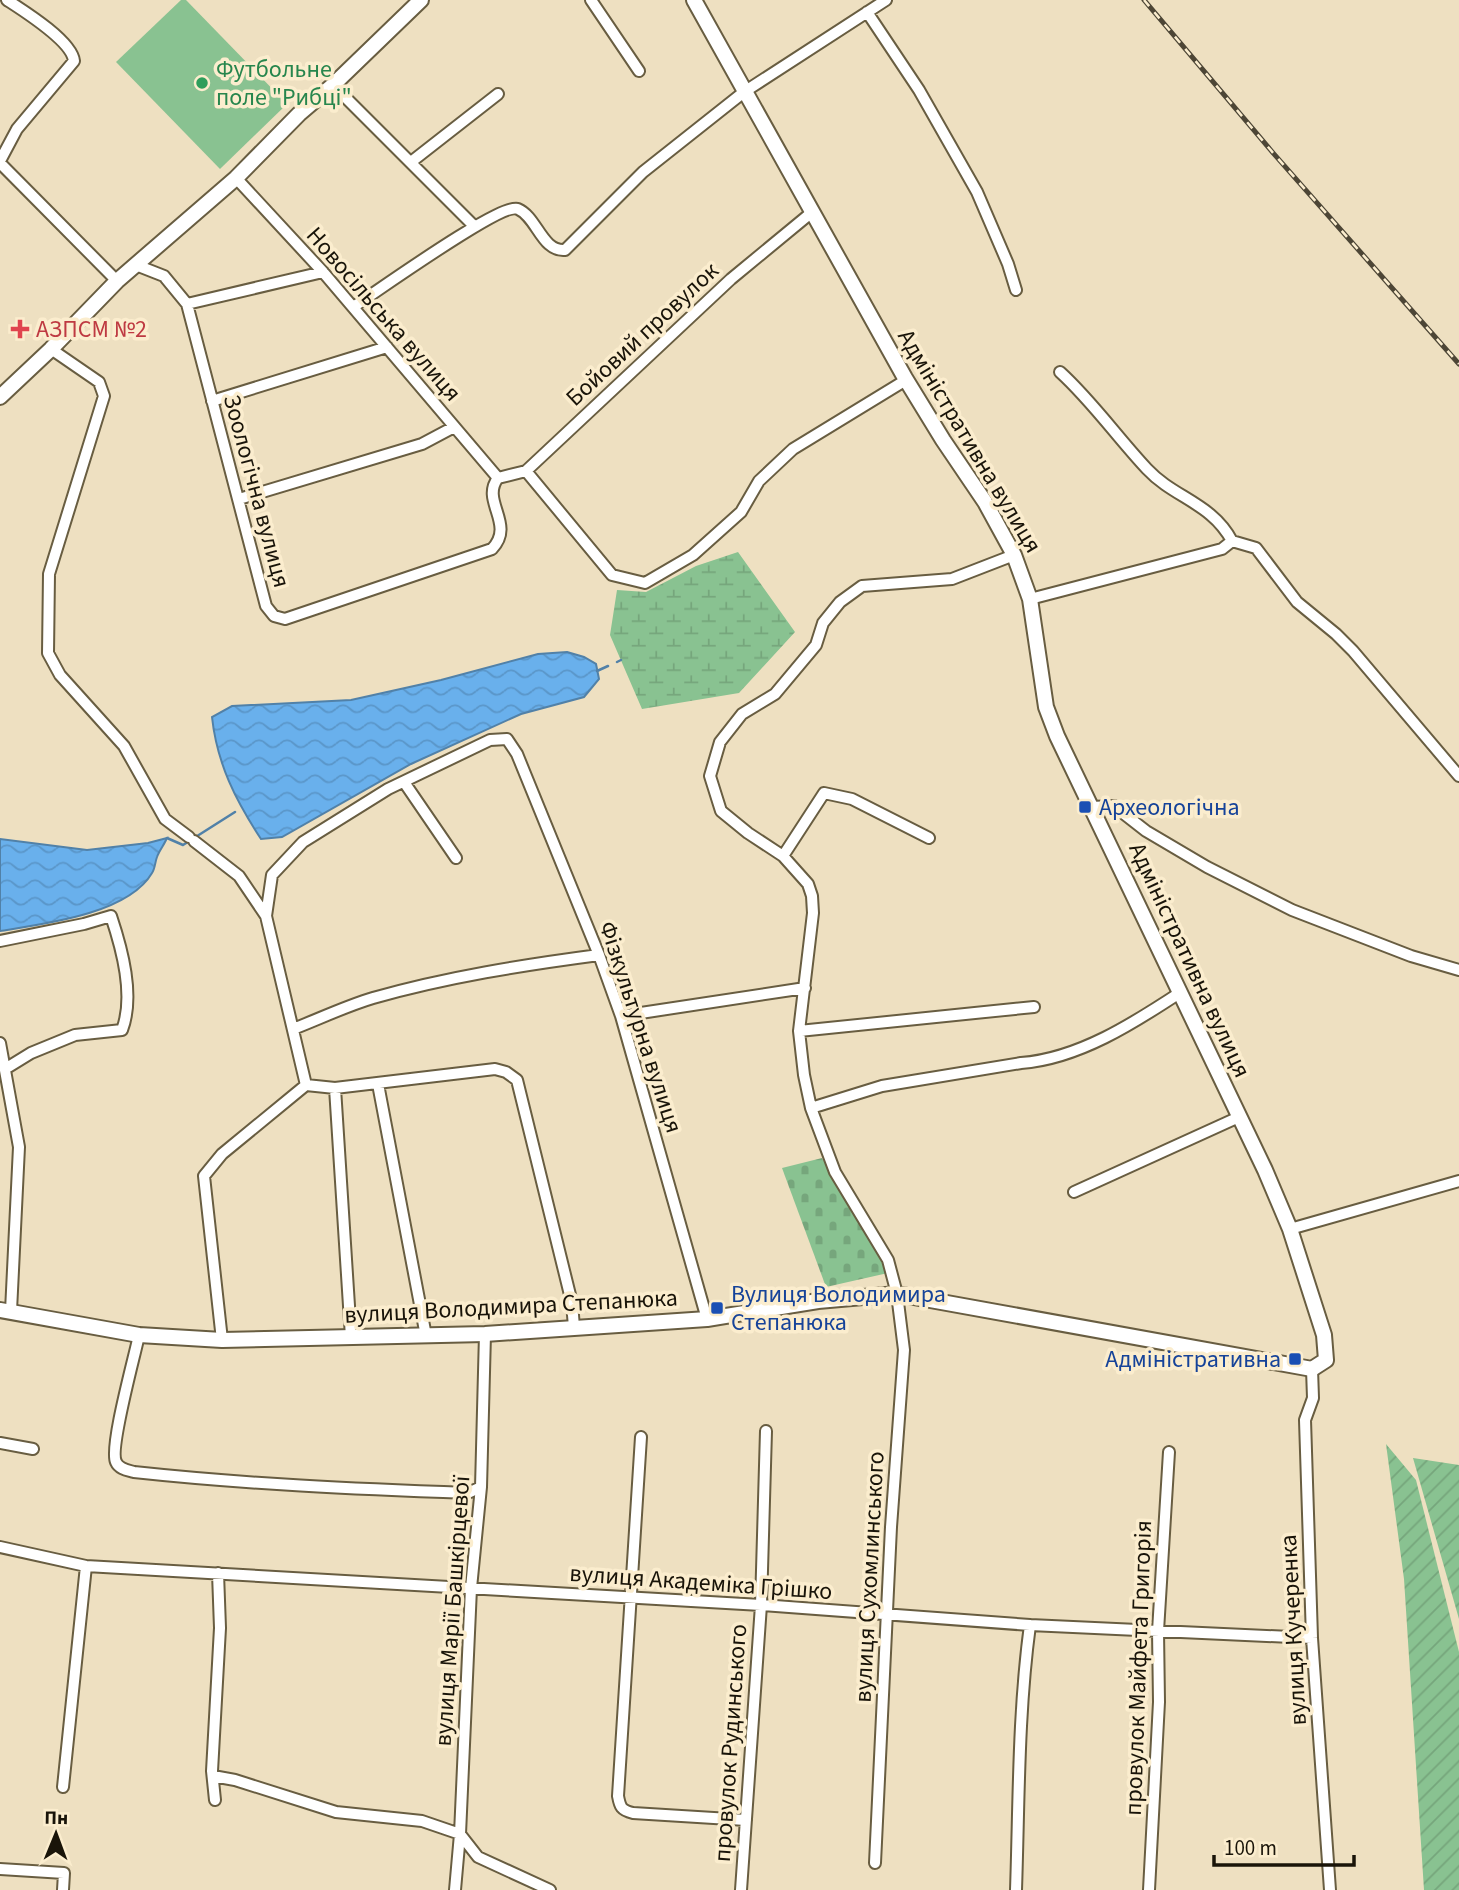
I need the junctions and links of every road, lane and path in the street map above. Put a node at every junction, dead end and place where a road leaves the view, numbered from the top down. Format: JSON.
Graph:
{"nodes":[{"id":1,"x":7,"y":0,"type":"edge"},
{"id":2,"x":421,"y":0,"type":"edge"},
{"id":3,"x":591,"y":0,"type":"edge"},
{"id":4,"x":694,"y":0,"type":"edge"},
{"id":5,"x":886,"y":0,"type":"edge"},
{"id":6,"x":867,"y":12,"type":"junction"},
{"id":7,"x":639,"y":71,"type":"dead end"},
{"id":8,"x":333,"y":85,"type":"junction"},
{"id":9,"x":744,"y":92,"type":"junction"},
{"id":10,"x":498,"y":94,"type":"dead end"},
{"id":11,"x":0,"y":162,"type":"edge"},
{"id":12,"x":411,"y":163,"type":"junction"},
{"id":13,"x":236,"y":178,"type":"junction"},
{"id":14,"x":811,"y":212,"type":"junction"},
{"id":15,"x":474,"y":226,"type":"junction"},
{"id":16,"x":136,"y":265,"type":"junction"},
{"id":17,"x":323,"y":272,"type":"junction"},
{"id":18,"x":117,"y":281,"type":"junction"},
{"id":19,"x":1016,"y":290,"type":"dead end"},
{"id":20,"x":187,"y":304,"type":"junction"},
{"id":21,"x":353,"y":307,"type":"junction"},
{"id":22,"x":387,"y":347,"type":"junction"},
{"id":23,"x":51,"y":349,"type":"junction"},
{"id":24,"x":1060,"y":372,"type":"dead end"},
{"id":25,"x":906,"y":380,"type":"junction"},
{"id":26,"x":0,"y":397,"type":"edge"},
{"id":27,"x":212,"y":401,"type":"junction"},
{"id":28,"x":454,"y":427,"type":"junction"},
{"id":29,"x":526,"y":471,"type":"junction"},
{"id":30,"x":498,"y":478,"type":"junction"},
{"id":31,"x":239,"y":499,"type":"junction"},
{"id":32,"x":1232,"y":541,"type":"junction"},
{"id":33,"x":1014,"y":555,"type":"junction"},
{"id":34,"x":1030,"y":599,"type":"junction"},
{"id":35,"x":1459,"y":776,"type":"edge"},
{"id":36,"x":404,"y":782,"type":"junction"},
{"id":37,"x":1091,"y":807,"type":"junction"},
{"id":38,"x":929,"y":838,"type":"dead end"},
{"id":39,"x":783,"y":856,"type":"junction"},
{"id":40,"x":456,"y":858,"type":"dead end"},
{"id":41,"x":266,"y":916,"type":"junction"},
{"id":42,"x":0,"y":941,"type":"edge"},
{"id":43,"x":599,"y":955,"type":"junction"},
{"id":44,"x":1459,"y":970,"type":"edge"},
{"id":45,"x":805,"y":988,"type":"junction"},
{"id":46,"x":1181,"y":992,"type":"junction"},
{"id":47,"x":1034,"y":1007,"type":"dead end"},
{"id":48,"x":621,"y":1016,"type":"junction"},
{"id":49,"x":293,"y":1029,"type":"junction"},
{"id":50,"x":799,"y":1031,"type":"junction"},
{"id":51,"x":0,"y":1043,"type":"edge"},
{"id":52,"x":5,"y":1069,"type":"junction"},
{"id":53,"x":378,"y":1084,"type":"junction"},
{"id":54,"x":306,"y":1085,"type":"junction"},
{"id":55,"x":335,"y":1088,"type":"junction"},
{"id":56,"x":811,"y":1108,"type":"junction"},
{"id":57,"x":1239,"y":1117,"type":"junction"},
{"id":58,"x":1459,"y":1181,"type":"edge"},
{"id":59,"x":1074,"y":1192,"type":"dead end"},
{"id":60,"x":1290,"y":1229,"type":"junction"},
{"id":61,"x":897,"y":1294,"type":"junction"},
{"id":62,"x":5,"y":1310,"type":"edge"},
{"id":63,"x":707,"y":1319,"type":"junction"},
{"id":64,"x":574,"y":1327,"type":"junction"},
{"id":65,"x":485,"y":1334,"type":"junction"},
{"id":66,"x":139,"y":1335,"type":"junction"},
{"id":67,"x":426,"y":1336,"type":"junction"},
{"id":68,"x":351,"y":1337,"type":"junction"},
{"id":69,"x":222,"y":1340,"type":"junction"},
{"id":70,"x":1312,"y":1369,"type":"junction"},
{"id":71,"x":766,"y":1431,"type":"dead end"},
{"id":72,"x":641,"y":1437,"type":"dead end"},
{"id":73,"x":0,"y":1443,"type":"edge"},
{"id":74,"x":33,"y":1449,"type":"dead end"},
{"id":75,"x":1169,"y":1452,"type":"dead end"},
{"id":76,"x":481,"y":1487,"type":"junction"},
{"id":77,"x":0,"y":1547,"type":"edge"},
{"id":78,"x":86,"y":1566,"type":"junction"},
{"id":79,"x":218,"y":1573,"type":"junction"},
{"id":80,"x":471,"y":1588,"type":"junction"},
{"id":81,"x":631,"y":1599,"type":"junction"},
{"id":82,"x":761,"y":1605,"type":"junction"},
{"id":83,"x":888,"y":1616,"type":"junction"},
{"id":84,"x":1030,"y":1625,"type":"junction"},
{"id":85,"x":1158,"y":1631,"type":"junction"},
{"id":86,"x":1312,"y":1638,"type":"junction"},
{"id":87,"x":213,"y":1776,"type":"junction"},
{"id":88,"x":63,"y":1787,"type":"dead end"},
{"id":89,"x":215,"y":1800,"type":"dead end"},
{"id":90,"x":746,"y":1819,"type":"junction"},
{"id":91,"x":460,"y":1834,"type":"junction"},
{"id":92,"x":875,"y":1863,"type":"dead end"},
{"id":93,"x":0,"y":1869,"type":"edge"},
{"id":94,"x":1150,"y":1887,"type":"edge"},
{"id":95,"x":63,"y":1890,"type":"edge"},
{"id":96,"x":455,"y":1890,"type":"edge"},
{"id":97,"x":551,"y":1890,"type":"edge"},
{"id":98,"x":741,"y":1890,"type":"edge"},
{"id":99,"x":1016,"y":1890,"type":"edge"},
{"id":100,"x":1330,"y":1890,"type":"edge"}],
"edges":[{"from":1,"to":11,"type":"street"},
{"from":2,"to":8,"type":"street"},
{"from":3,"to":7,"type":"street"},
{"from":4,"to":9,"type":"street","name":"Адміністративна вулиця"},
{"from":5,"to":6,"type":"street"},
{"from":6,"to":9,"type":"street"},
{"from":6,"to":19,"type":"street"},
{"from":8,"to":12,"type":"street"},
{"from":8,"to":13,"type":"street"},
{"from":9,"to":14,"type":"street","name":"Адміністративна вулиця"},
{"from":9,"to":15,"type":"street"},
{"from":10,"to":12,"type":"street"},
{"from":11,"to":18,"type":"street"},
{"from":12,"to":15,"type":"street"},
{"from":13,"to":16,"type":"street"},
{"from":13,"to":17,"type":"street","name":"Новосільська вулиця"},
{"from":14,"to":25,"type":"street","name":"Адміністративна вулиця"},
{"from":14,"to":29,"type":"street","name":"Бойовий провулок"},
{"from":15,"to":21,"type":"street"},
{"from":16,"to":18,"type":"street"},
{"from":16,"to":20,"type":"street","name":"Зоологічна вулиця"},
{"from":17,"to":20,"type":"street"},
{"from":17,"to":21,"type":"street","name":"Новосільська вулиця"},
{"from":18,"to":23,"type":"street"},
{"from":20,"to":27,"type":"street","name":"Зоологічна вулиця"},
{"from":21,"to":22,"type":"street","name":"Новосільська вулиця"},
{"from":22,"to":27,"type":"street"},
{"from":22,"to":28,"type":"street","name":"Новосільська вулиця"},
{"from":23,"to":26,"type":"street"},
{"from":23,"to":41,"type":"street"},
{"from":24,"to":32,"type":"street"},
{"from":25,"to":29,"type":"street"},
{"from":25,"to":33,"type":"street","name":"Адміністративна вулиця"},
{"from":27,"to":31,"type":"street","name":"Зоологічна вулиця"},
{"from":28,"to":30,"type":"street","name":"Новосільська вулиця"},
{"from":28,"to":31,"type":"street"},
{"from":29,"to":30,"type":"street","name":"Бойовий провулок"},
{"from":30,"to":31,"type":"street","name":"Зоологічна вулиця"},
{"from":32,"to":34,"type":"street"},
{"from":32,"to":35,"type":"street"},
{"from":33,"to":34,"type":"street","name":"Адміністративна вулиця"},
{"from":33,"to":39,"type":"street","name":"вулиця Сухомлинського"},
{"from":34,"to":37,"type":"street","name":"Адміністративна вулиця"},
{"from":36,"to":40,"type":"street"},
{"from":36,"to":41,"type":"street"},
{"from":36,"to":43,"type":"street","name":"Фізкультурна вулиця"},
{"from":37,"to":44,"type":"street"},
{"from":37,"to":46,"type":"street","name":"Адміністративна вулиця"},
{"from":38,"to":39,"type":"street"},
{"from":39,"to":45,"type":"street","name":"вулиця Сухомлинського"},
{"from":41,"to":49,"type":"street"},
{"from":42,"to":52,"type":"street"},
{"from":43,"to":48,"type":"street","name":"Фізкультурна вулиця"},
{"from":43,"to":49,"type":"street"},
{"from":45,"to":48,"type":"street"},
{"from":45,"to":50,"type":"street","name":"вулиця Сухомлинського"},
{"from":46,"to":56,"type":"street"},
{"from":46,"to":57,"type":"street","name":"Адміністративна вулиця"},
{"from":47,"to":50,"type":"street"},
{"from":48,"to":63,"type":"street","name":"Фізкультурна вулиця"},
{"from":49,"to":54,"type":"street"},
{"from":50,"to":56,"type":"street","name":"вулиця Сухомлинського"},
{"from":51,"to":52,"type":"street"},
{"from":52,"to":62,"type":"street"},
{"from":53,"to":55,"type":"street"},
{"from":53,"to":64,"type":"street"},
{"from":53,"to":67,"type":"street"},
{"from":54,"to":55,"type":"street"},
{"from":54,"to":69,"type":"street"},
{"from":55,"to":68,"type":"street"},
{"from":56,"to":61,"type":"street","name":"вулиця Сухомлинського"},
{"from":57,"to":59,"type":"street","name":"Адміністративна вулиця"},
{"from":57,"to":60,"type":"street","name":"Адміністративна вулиця"},
{"from":58,"to":60,"type":"street"},
{"from":60,"to":70,"type":"street","name":"Адміністративна вулиця"},
{"from":61,"to":63,"type":"street","name":"вулиця Володимира Степанюка"},
{"from":61,"to":70,"type":"street","name":"вулиця Володимира Степанюка"},
{"from":61,"to":83,"type":"street","name":"вулиця Сухомлинського"},
{"from":62,"to":66,"type":"street","name":"вулиця Володимира Степанюка"},
{"from":63,"to":64,"type":"street","name":"вулиця Володимира Степанюка"},
{"from":64,"to":65,"type":"street","name":"вулиця Володимира Степанюка"},
{"from":65,"to":67,"type":"street","name":"вулиця Володимира Степанюка"},
{"from":65,"to":76,"type":"street","name":"вулиця Марії Башкірцевої"},
{"from":66,"to":69,"type":"street","name":"вулиця Володимира Степанюка"},
{"from":66,"to":76,"type":"street"},
{"from":67,"to":68,"type":"street","name":"вулиця Володимира Степанюка"},
{"from":68,"to":69,"type":"street","name":"вулиця Володимира Степанюка"},
{"from":70,"to":86,"type":"street","name":"вулиця Кучеренка"},
{"from":71,"to":82,"type":"street","name":"провулок Рудинського"},
{"from":72,"to":81,"type":"street"},
{"from":73,"to":74,"type":"street"},
{"from":75,"to":85,"type":"street","name":"провулок Майфета Григорія"},
{"from":76,"to":80,"type":"street","name":"вулиця Марії Башкірцевої"},
{"from":77,"to":78,"type":"street","name":"вулиця Академіка Грішко"},
{"from":78,"to":79,"type":"street","name":"вулиця Академіка Грішко"},
{"from":78,"to":88,"type":"street"},
{"from":79,"to":80,"type":"street","name":"вулиця Академіка Грішко"},
{"from":79,"to":87,"type":"street"},
{"from":80,"to":81,"type":"street","name":"вулиця Академіка Грішко"},
{"from":80,"to":91,"type":"street","name":"вулиця Марії Башкірцевої"},
{"from":81,"to":82,"type":"street","name":"вулиця Академіка Грішко"},
{"from":81,"to":90,"type":"street"},
{"from":82,"to":83,"type":"street","name":"вулиця Академіка Грішко"},
{"from":82,"to":90,"type":"street","name":"провулок Рудинського"},
{"from":83,"to":84,"type":"street","name":"вулиця Академіка Грішко"},
{"from":83,"to":92,"type":"street","name":"вулиця Сухомлинського"},
{"from":84,"to":85,"type":"street","name":"вулиця Академіка Грішко"},
{"from":84,"to":99,"type":"street"},
{"from":85,"to":86,"type":"street","name":"вулиця Академіка Грішко"},
{"from":85,"to":94,"type":"street","name":"провулок Майфета Григорія"},
{"from":86,"to":100,"type":"street","name":"вулиця Кучеренка"},
{"from":87,"to":89,"type":"street"},
{"from":87,"to":91,"type":"street"},
{"from":90,"to":98,"type":"street","name":"провулок Рудинського"},
{"from":91,"to":96,"type":"street","name":"вулиця Марії Башкірцевої"},
{"from":91,"to":97,"type":"street"},
{"from":93,"to":95,"type":"street"}]}
